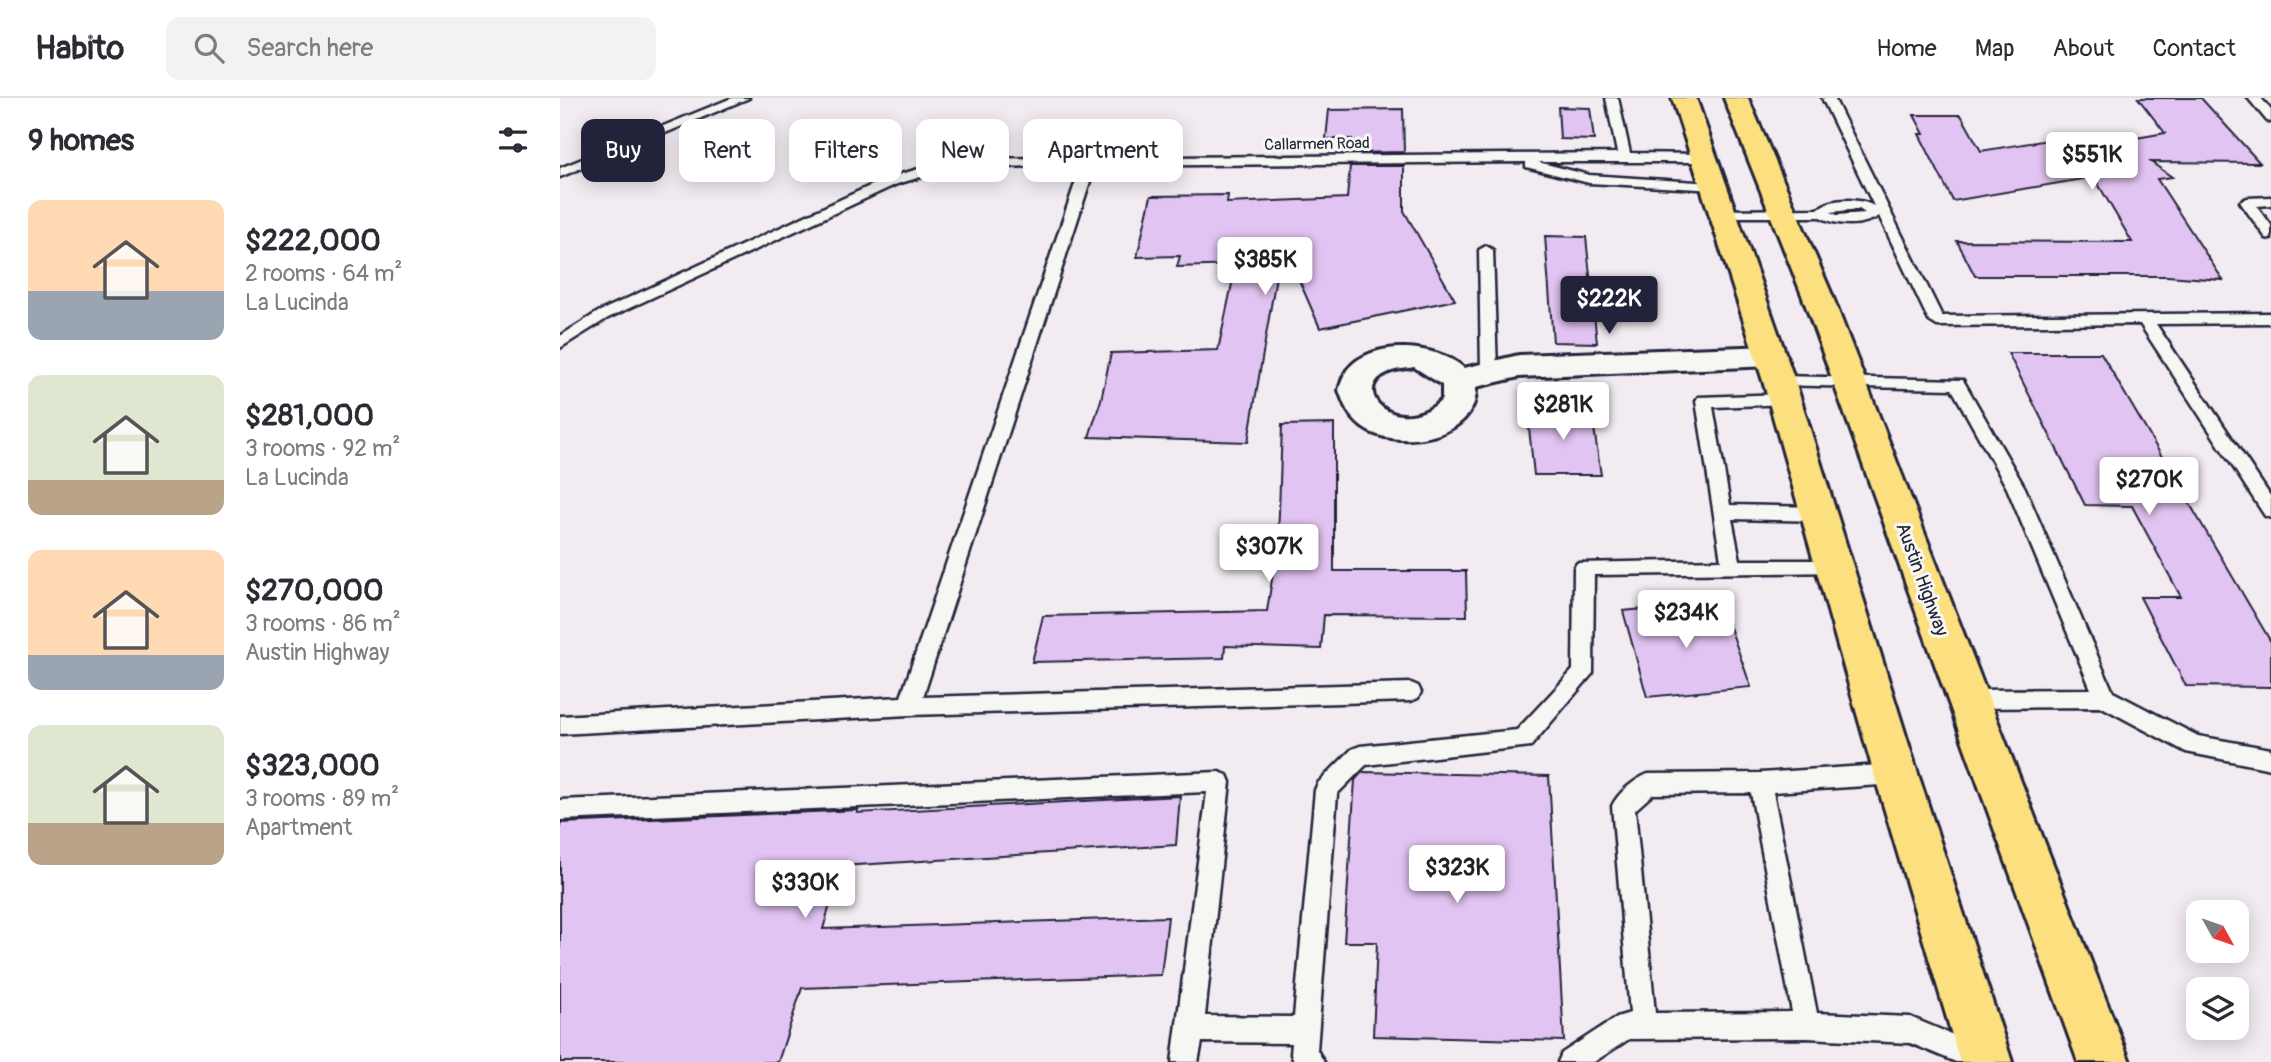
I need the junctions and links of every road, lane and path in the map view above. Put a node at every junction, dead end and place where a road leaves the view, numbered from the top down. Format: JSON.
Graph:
{"nodes":[{"id":1,"x":743,"y":98,"type":"edge"},
{"id":2,"x":1612,"y":98,"type":"edge"},
{"id":3,"x":1684,"y":98,"type":"edge"},
{"id":4,"x":1736,"y":98,"type":"edge"},
{"id":5,"x":1828,"y":98,"type":"edge"},
{"id":6,"x":2253,"y":98,"type":"edge"},
{"id":7,"x":2271,"y":118,"type":"edge"},
{"id":8,"x":1624,"y":157,"type":"junction"},
{"id":9,"x":1510,"y":158,"type":"junction"},
{"id":10,"x":1702,"y":158,"type":"junction"},
{"id":11,"x":1183,"y":162,"type":"edge"},
{"id":12,"x":1023,"y":163,"type":"edge"},
{"id":13,"x":560,"y":173,"type":"edge"},
{"id":14,"x":1083,"y":182,"type":"edge"},
{"id":15,"x":1712,"y":187,"type":"junction"},
{"id":16,"x":2271,"y":201,"type":"edge"},
{"id":17,"x":1880,"y":212,"type":"junction"},
{"id":18,"x":1822,"y":213,"type":"joint"},
{"id":19,"x":1722,"y":214,"type":"junction"},
{"id":20,"x":1784,"y":214,"type":"junction"},
{"id":21,"x":2271,"y":235,"type":"edge"},
{"id":22,"x":1486,"y":250,"type":"dead end"},
{"id":23,"x":2271,"y":318,"type":"edge"},
{"id":24,"x":2146,"y":319,"type":"junction"},
{"id":25,"x":560,"y":343,"type":"edge"},
{"id":26,"x":1489,"y":372,"type":"junction"},
{"id":27,"x":1778,"y":379,"type":"junction"},
{"id":28,"x":1849,"y":380,"type":"junction"},
{"id":29,"x":1457,"y":381,"type":"dead end"},
{"id":30,"x":2271,"y":511,"type":"edge"},
{"id":31,"x":1723,"y":512,"type":"junction"},
{"id":32,"x":1820,"y":514,"type":"junction"},
{"id":33,"x":1731,"y":566,"type":"junction"},
{"id":34,"x":1836,"y":568,"type":"junction"},
{"id":35,"x":1411,"y":691,"type":"dead end"},
{"id":36,"x":2105,"y":698,"type":"junction"},
{"id":37,"x":1968,"y":699,"type":"junction"},
{"id":38,"x":909,"y":706,"type":"junction"},
{"id":39,"x":560,"y":725,"type":"edge"},
{"id":40,"x":2271,"y":759,"type":"edge"},
{"id":41,"x":1896,"y":774,"type":"junction"},
{"id":42,"x":1760,"y":783,"type":"junction"},
{"id":43,"x":560,"y":810,"type":"edge"},
{"id":44,"x":1807,"y":1025,"type":"junction"},
{"id":45,"x":1644,"y":1026,"type":"junction"},
{"id":46,"x":1191,"y":1029,"type":"junction"},
{"id":47,"x":1306,"y":1030,"type":"junction"},
{"id":48,"x":1185,"y":1062,"type":"edge"},
{"id":49,"x":1311,"y":1062,"type":"edge"},
{"id":50,"x":1571,"y":1062,"type":"edge"},
{"id":51,"x":1987,"y":1062,"type":"edge"},
{"id":52,"x":2104,"y":1062,"type":"edge"}],
"edges":[{"from":1,"to":13,"type":"lane"},
{"from":2,"to":8,"type":"lane"},
{"from":3,"to":10,"type":"main road"},
{"from":4,"to":20,"type":"main road","name":"Austin Highway"},
{"from":5,"to":17,"type":"lane"},
{"from":6,"to":7,"type":"lane"},
{"from":8,"to":9,"type":"lane","name":"Callarmen Road"},
{"from":8,"to":10,"type":"lane","name":"Callarmen Road"},
{"from":9,"to":11,"type":"lane","name":"Callarmen Road"},
{"from":9,"to":15,"type":"lane"},
{"from":10,"to":15,"type":"main road"},
{"from":12,"to":25,"type":"lane","name":"Callarmen Road"},
{"from":14,"to":38,"type":"lane"},
{"from":15,"to":19,"type":"main road"},
{"from":16,"to":21,"type":"lane"},
{"from":17,"to":18,"type":"lane"},
{"from":17,"to":24,"type":"lane"},
{"from":18,"to":20,"type":"lane"},
{"from":19,"to":20,"type":"lane"},
{"from":19,"to":27,"type":"main road"},
{"from":20,"to":28,"type":"main road","name":"Austin Highway"},
{"from":22,"to":26,"type":"lane"},
{"from":23,"to":24,"type":"lane"},
{"from":24,"to":30,"type":"lane"},
{"from":26,"to":27,"type":"street"},
{"from":26,"to":29,"type":"street"},
{"from":27,"to":28,"type":"lane"},
{"from":27,"to":31,"type":"lane"},
{"from":27,"to":32,"type":"main road"},
{"from":28,"to":36,"type":"lane"},
{"from":28,"to":37,"type":"main road","name":"Austin Highway"},
{"from":31,"to":32,"type":"lane"},
{"from":31,"to":33,"type":"lane"},
{"from":32,"to":34,"type":"main road"},
{"from":33,"to":34,"type":"lane"},
{"from":33,"to":47,"type":"lane"},
{"from":34,"to":41,"type":"main road"},
{"from":35,"to":38,"type":"lane"},
{"from":36,"to":37,"type":"lane"},
{"from":36,"to":40,"type":"lane"},
{"from":37,"to":52,"type":"main road","name":"Austin Highway"},
{"from":38,"to":39,"type":"lane"},
{"from":41,"to":42,"type":"lane"},
{"from":41,"to":51,"type":"main road"},
{"from":42,"to":44,"type":"lane"},
{"from":42,"to":45,"type":"lane"},
{"from":43,"to":46,"type":"lane"},
{"from":44,"to":45,"type":"lane"},
{"from":44,"to":51,"type":"lane"},
{"from":45,"to":50,"type":"lane"},
{"from":46,"to":47,"type":"lane"},
{"from":46,"to":48,"type":"lane"},
{"from":47,"to":49,"type":"lane"}]}
